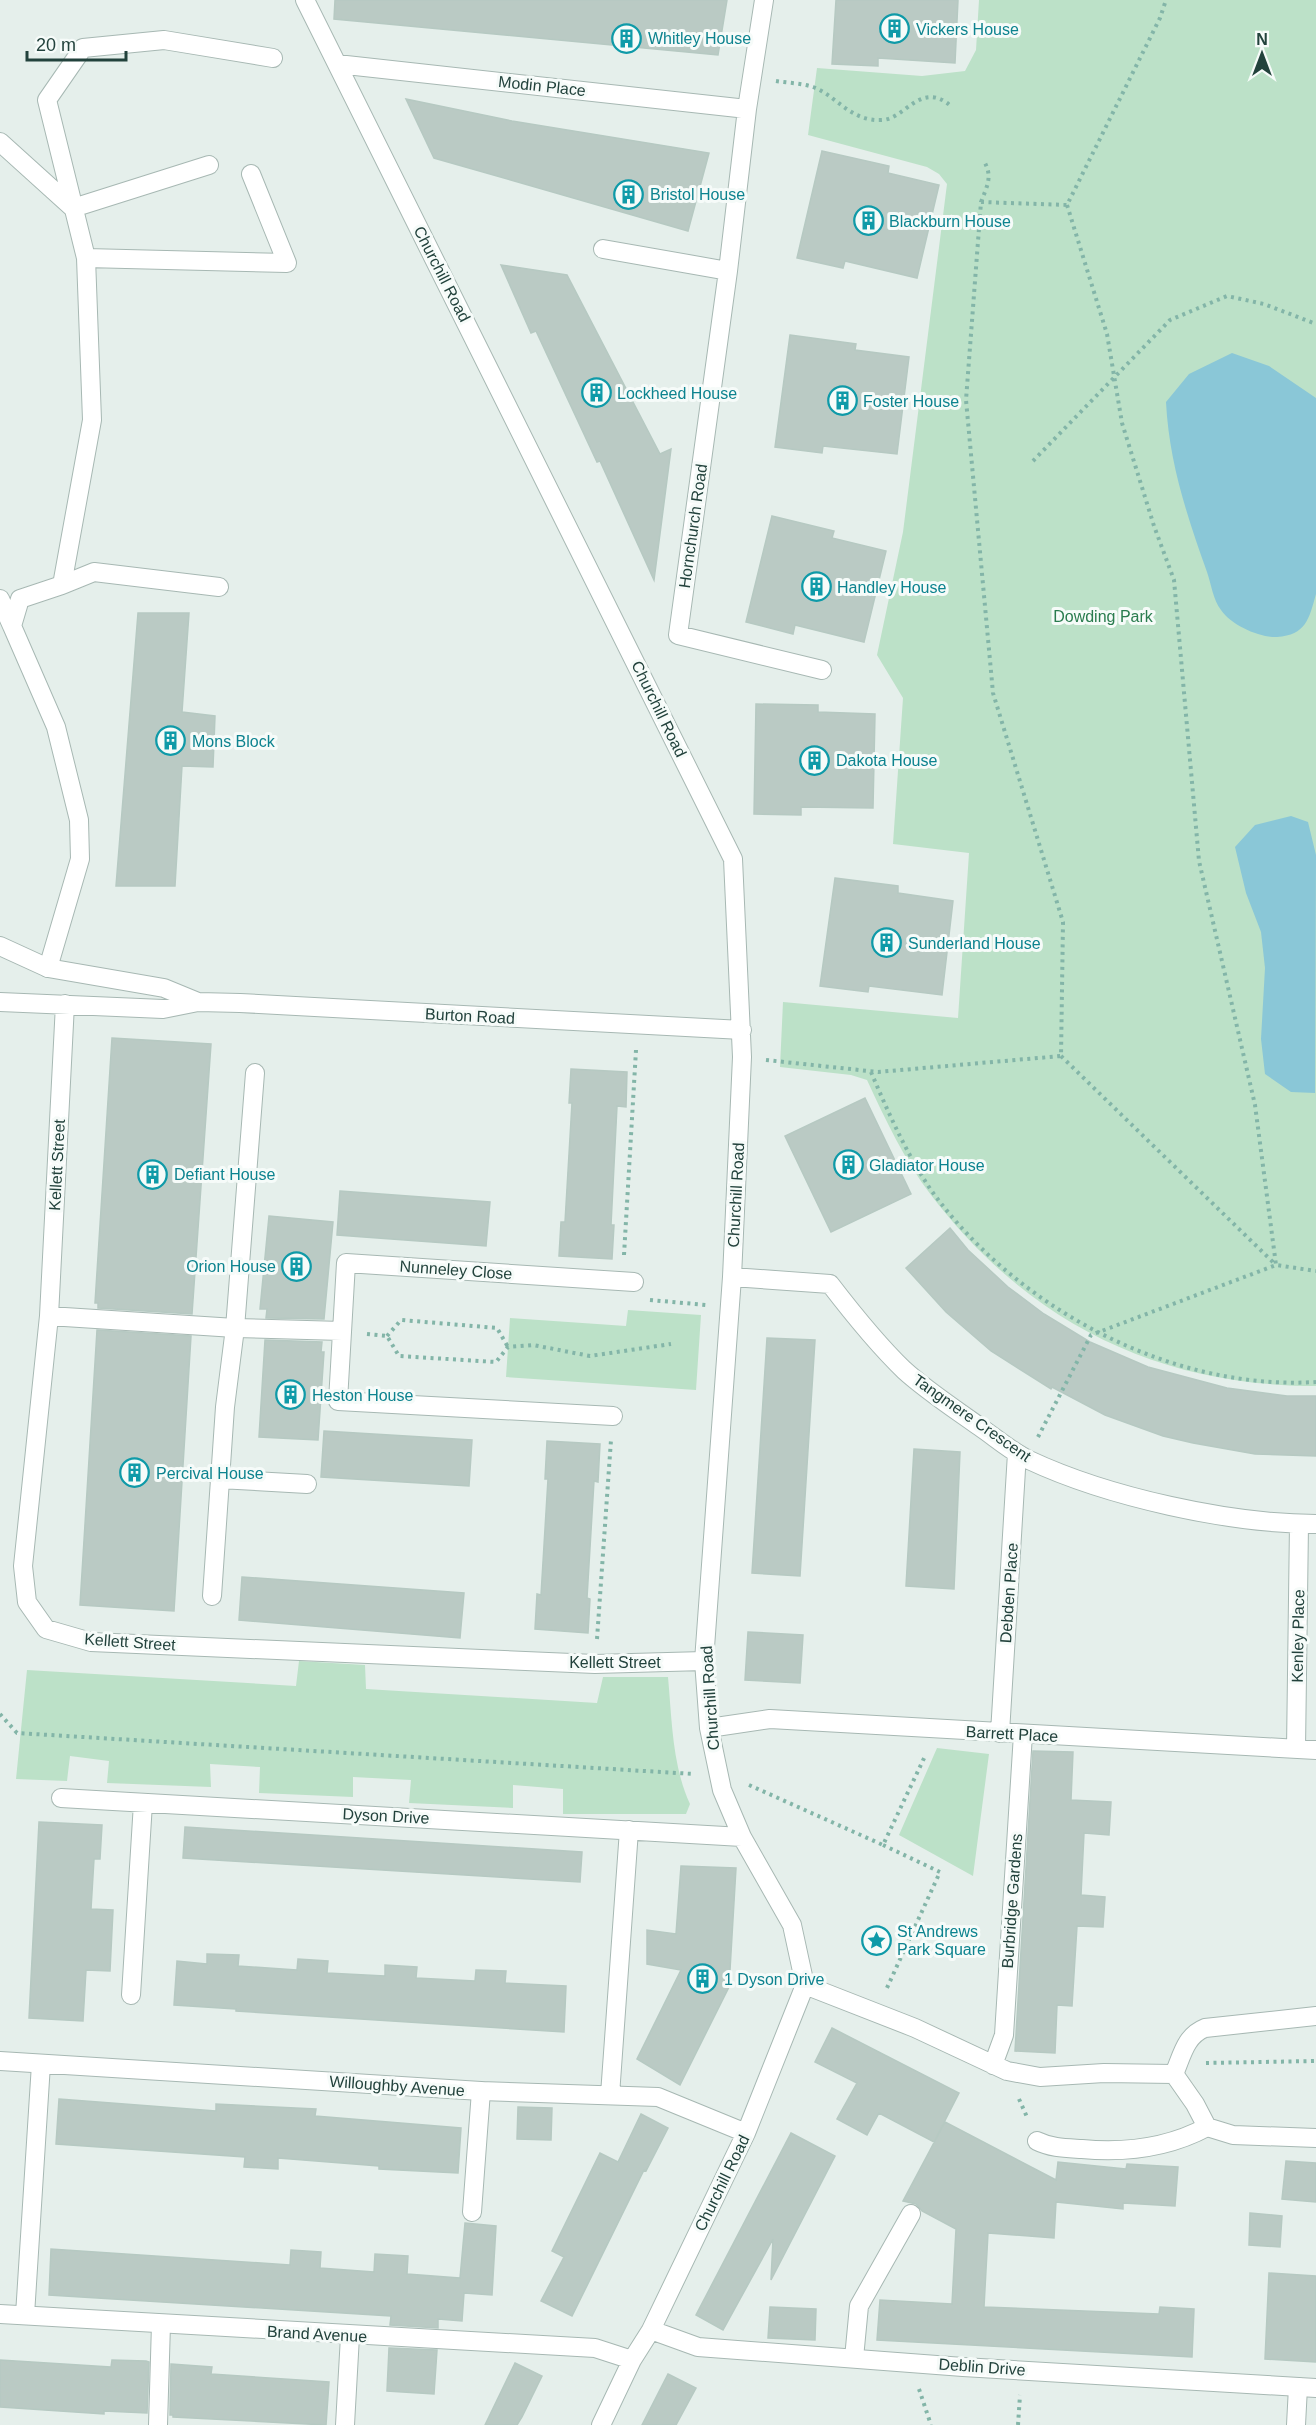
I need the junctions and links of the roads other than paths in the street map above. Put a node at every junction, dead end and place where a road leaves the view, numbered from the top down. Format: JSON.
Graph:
{"nodes":[{"id":1,"x":305,"y":0,"type":"edge"},
{"id":2,"x":764,"y":0,"type":"edge"},
{"id":3,"x":273,"y":58,"type":"dead end"},
{"id":4,"x":337,"y":64,"type":"junction"},
{"id":5,"x":747,"y":109,"type":"junction"},
{"id":6,"x":0,"y":142,"type":"edge"},
{"id":7,"x":209,"y":165,"type":"dead end"},
{"id":8,"x":251,"y":174,"type":"dead end"},
{"id":9,"x":74,"y":208,"type":"junction"},
{"id":10,"x":603,"y":249,"type":"dead end"},
{"id":11,"x":86,"y":258,"type":"junction"},
{"id":12,"x":728,"y":271,"type":"junction"},
{"id":13,"x":62,"y":585,"type":"junction"},
{"id":14,"x":219,"y":587,"type":"dead end"},
{"id":15,"x":0,"y":599,"type":"edge"},
{"id":16,"x":12,"y":626,"type":"junction"},
{"id":17,"x":822,"y":670,"type":"dead end"},
{"id":18,"x":0,"y":946,"type":"edge"},
{"id":19,"x":48,"y":968,"type":"junction"},
{"id":20,"x":0,"y":1002,"type":"edge"},
{"id":21,"x":198,"y":1002,"type":"junction"},
{"id":22,"x":65,"y":1004,"type":"junction"},
{"id":23,"x":742,"y":1030,"type":"junction"},
{"id":24,"x":255,"y":1073,"type":"dead end"},
{"id":25,"x":732,"y":1277,"type":"junction"},
{"id":26,"x":628,"y":1281,"type":"road end"},
{"id":27,"x":49,"y":1316,"type":"junction"},
{"id":28,"x":235,"y":1328,"type":"junction"},
{"id":29,"x":342,"y":1331,"type":"junction"},
{"id":30,"x":613,"y":1416,"type":"road end"},
{"id":31,"x":1022,"y":1456,"type":"junction"},
{"id":32,"x":219,"y":1479,"type":"junction"},
{"id":33,"x":306,"y":1484,"type":"dead end"},
{"id":34,"x":1307,"y":1524,"type":"edge"},
{"id":35,"x":212,"y":1596,"type":"dead end"},
{"id":36,"x":704,"y":1661,"type":"junction"},
{"id":37,"x":709,"y":1728,"type":"junction"},
{"id":38,"x":1000,"y":1733,"type":"junction"},
{"id":39,"x":1023,"y":1734,"type":"junction"},
{"id":40,"x":1296,"y":1749,"type":"junction"},
{"id":41,"x":1316,"y":1750,"type":"edge"},
{"id":42,"x":61,"y":1798,"type":"dead end"},
{"id":43,"x":142,"y":1803,"type":"junction"},
{"id":44,"x":629,"y":1830,"type":"junction"},
{"id":45,"x":742,"y":1837,"type":"junction"},
{"id":46,"x":805,"y":1985,"type":"junction"},
{"id":47,"x":131,"y":1995,"type":"dead end"},
{"id":48,"x":1316,"y":2016,"type":"edge"},
{"id":49,"x":0,"y":2061,"type":"edge"},
{"id":50,"x":41,"y":2064,"type":"junction"},
{"id":51,"x":1000,"y":2068,"type":"junction"},
{"id":52,"x":1174,"y":2074,"type":"junction"},
{"id":53,"x":480,"y":2091,"type":"junction"},
{"id":54,"x":610,"y":2096,"type":"junction"},
{"id":55,"x":1207,"y":2127,"type":"junction"},
{"id":56,"x":746,"y":2133,"type":"junction"},
{"id":57,"x":1316,"y":2139,"type":"edge"},
{"id":58,"x":1037,"y":2141,"type":"road end"},
{"id":59,"x":472,"y":2212,"type":"dead end"},
{"id":60,"x":911,"y":2214,"type":"dead end"},
{"id":61,"x":0,"y":2314,"type":"edge"},
{"id":62,"x":26,"y":2315,"type":"junction"},
{"id":63,"x":161,"y":2324,"type":"junction"},
{"id":64,"x":651,"y":2330,"type":"junction"},
{"id":65,"x":350,"y":2336,"type":"junction"},
{"id":66,"x":854,"y":2358,"type":"junction"},
{"id":67,"x":632,"y":2360,"type":"junction"},
{"id":68,"x":1307,"y":2388,"type":"edge"},
{"id":69,"x":158,"y":2425,"type":"edge"},
{"id":70,"x":345,"y":2425,"type":"edge"},
{"id":71,"x":601,"y":2425,"type":"edge"},
{"id":72,"x":1296,"y":2425,"type":"edge"}],
"edges":[{"from":1,"to":4,"type":"street","name":"Churchill Road"},
{"from":2,"to":5,"type":"street","name":"Hornchurch Road"},
{"from":3,"to":9,"type":"street"},
{"from":4,"to":5,"type":"street","name":"Modin Place"},
{"from":4,"to":23,"type":"street","name":"Churchill Road"},
{"from":5,"to":12,"type":"street","name":"Hornchurch Road"},
{"from":6,"to":9,"type":"street"},
{"from":7,"to":9,"type":"street"},
{"from":8,"to":11,"type":"street"},
{"from":9,"to":11,"type":"street"},
{"from":10,"to":12,"type":"street"},
{"from":11,"to":13,"type":"street"},
{"from":12,"to":17,"type":"street","name":"Hornchurch Road"},
{"from":13,"to":14,"type":"street"},
{"from":13,"to":16,"type":"street"},
{"from":15,"to":16,"type":"street"},
{"from":16,"to":19,"type":"street"},
{"from":18,"to":19,"type":"street","name":"Burton Road"},
{"from":19,"to":21,"type":"street","name":"Burton Road"},
{"from":20,"to":22,"type":"street","name":"Burton Road"},
{"from":21,"to":22,"type":"street","name":"Burton Road"},
{"from":21,"to":23,"type":"street","name":"Burton Road"},
{"from":22,"to":27,"type":"street","name":"Kellett Street"},
{"from":23,"to":25,"type":"street","name":"Churchill Road"},
{"from":24,"to":28,"type":"street"},
{"from":25,"to":31,"type":"street","name":"Tangmere Crescent"},
{"from":25,"to":36,"type":"street","name":"Churchill Road"},
{"from":26,"to":29,"type":"street","name":"Nunneley Close"},
{"from":27,"to":28,"type":"street"},
{"from":27,"to":36,"type":"street","name":"Kellett Street"},
{"from":28,"to":29,"type":"street"},
{"from":28,"to":32,"type":"street"},
{"from":29,"to":30,"type":"street","name":"Nunneley Close"},
{"from":31,"to":34,"type":"street","name":"Tangmere Crescent"},
{"from":31,"to":38,"type":"street","name":"Debden Place"},
{"from":32,"to":33,"type":"street"},
{"from":32,"to":35,"type":"street"},
{"from":34,"to":40,"type":"street","name":"Kenley Place"},
{"from":36,"to":37,"type":"street","name":"Churchill Road"},
{"from":37,"to":38,"type":"street","name":"Barrett Place"},
{"from":37,"to":45,"type":"street","name":"Churchill Road"},
{"from":38,"to":39,"type":"street","name":"Barrett Place"},
{"from":39,"to":40,"type":"street","name":"Barrett Place"},
{"from":39,"to":51,"type":"street","name":"Burbridge Gardens"},
{"from":40,"to":41,"type":"street","name":"Barrett Place"},
{"from":42,"to":43,"type":"street","name":"Dyson Drive"},
{"from":43,"to":44,"type":"street","name":"Dyson Drive"},
{"from":43,"to":47,"type":"street"},
{"from":44,"to":45,"type":"street","name":"Dyson Drive"},
{"from":44,"to":54,"type":"street"},
{"from":45,"to":46,"type":"street","name":"Churchill Road"},
{"from":46,"to":51,"type":"street"},
{"from":46,"to":56,"type":"street","name":"Churchill Road"},
{"from":48,"to":52,"type":"street"},
{"from":49,"to":50,"type":"street","name":"Willoughby Avenue"},
{"from":50,"to":53,"type":"street","name":"Willoughby Avenue"},
{"from":50,"to":62,"type":"street"},
{"from":51,"to":52,"type":"street"},
{"from":52,"to":55,"type":"street"},
{"from":53,"to":54,"type":"street","name":"Willoughby Avenue"},
{"from":53,"to":59,"type":"street"},
{"from":54,"to":56,"type":"street","name":"Willoughby Avenue"},
{"from":55,"to":57,"type":"street"},
{"from":55,"to":58,"type":"street"},
{"from":56,"to":64,"type":"street","name":"Churchill Road"},
{"from":60,"to":66,"type":"street"},
{"from":61,"to":62,"type":"street","name":"Brand Avenue"},
{"from":62,"to":63,"type":"street","name":"Brand Avenue"},
{"from":63,"to":65,"type":"street","name":"Brand Avenue"},
{"from":63,"to":69,"type":"street"},
{"from":64,"to":66,"type":"street","name":"Deblin Drive"},
{"from":64,"to":67,"type":"street","name":"Churchill Road"},
{"from":65,"to":67,"type":"street","name":"Brand Avenue"},
{"from":65,"to":70,"type":"street"},
{"from":66,"to":68,"type":"street","name":"Deblin Drive"},
{"from":67,"to":71,"type":"street","name":"Churchill Road"},
{"from":68,"to":72,"type":"street"}]}
